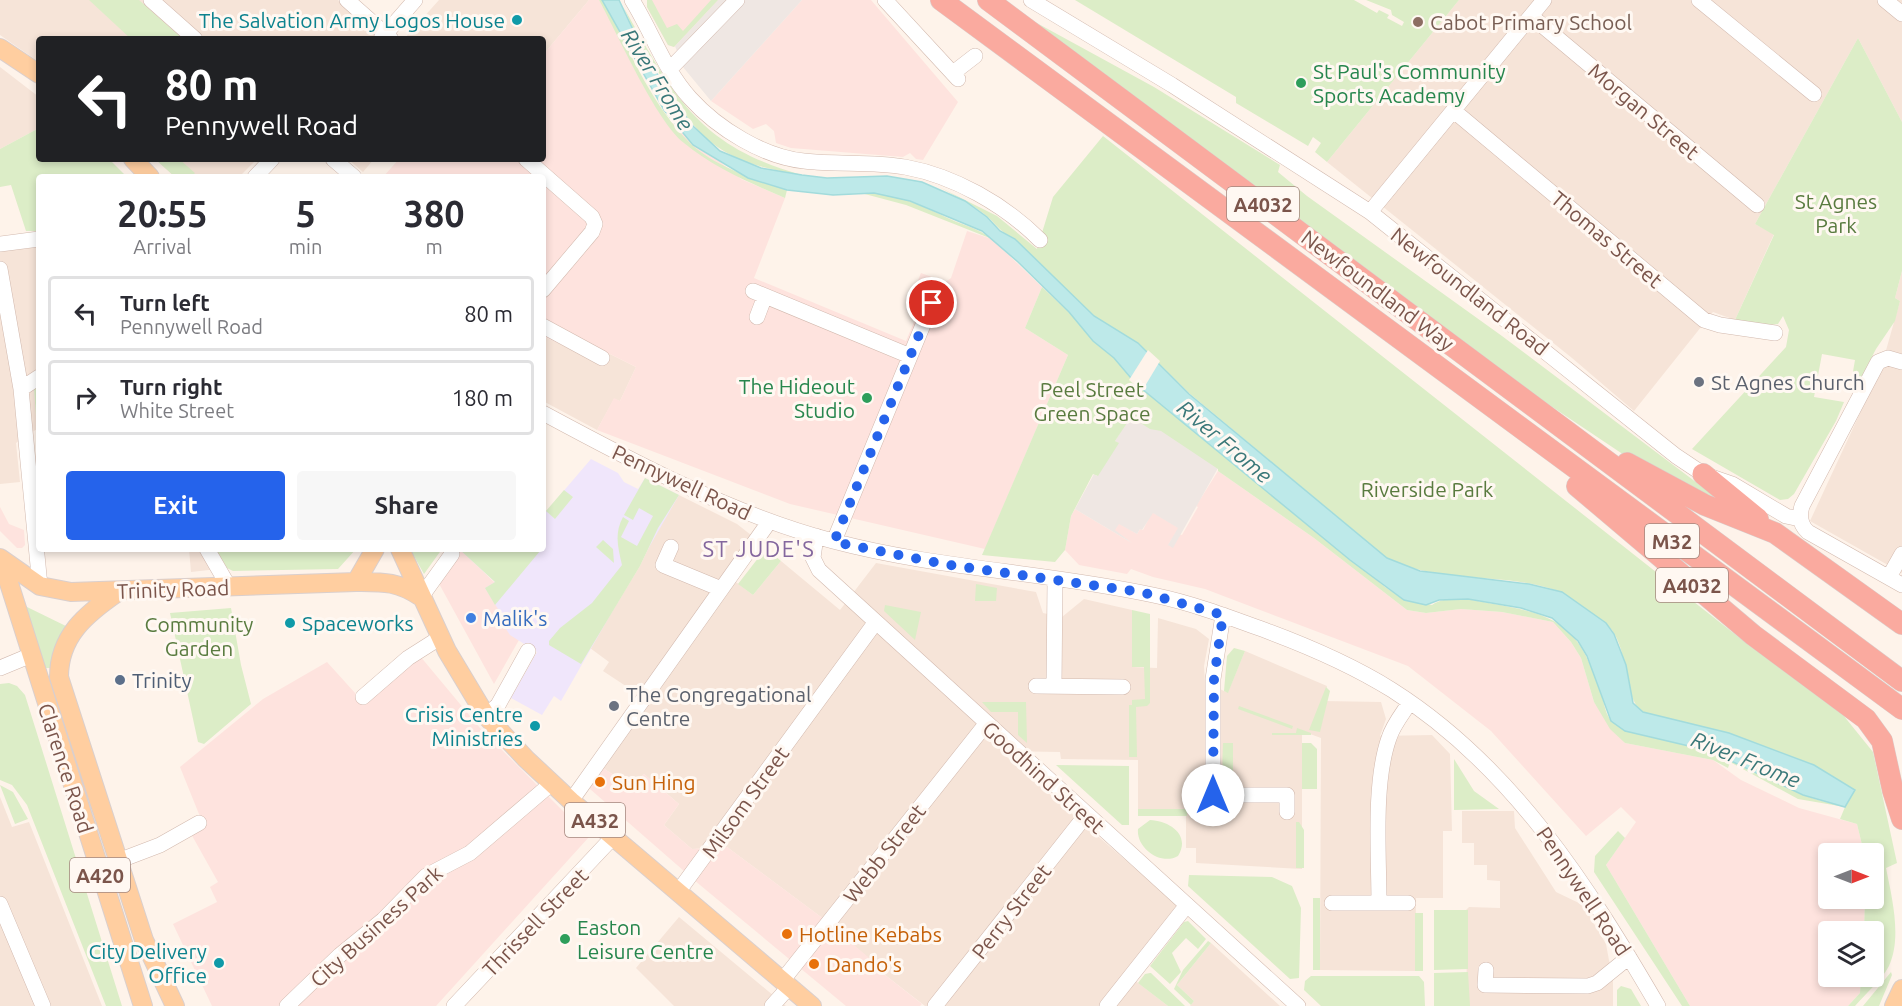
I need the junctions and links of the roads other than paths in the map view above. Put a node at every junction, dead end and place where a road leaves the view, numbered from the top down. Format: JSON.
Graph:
{"nodes":[{"id":1,"x":151,"y":0,"type":"edge"},
{"id":2,"x":347,"y":0,"type":"edge"},
{"id":3,"x":415,"y":0,"type":"edge"},
{"id":4,"x":632,"y":0,"type":"edge"},
{"id":5,"x":737,"y":0,"type":"edge"},
{"id":6,"x":885,"y":0,"type":"edge"},
{"id":7,"x":941,"y":0,"type":"edge"},
{"id":8,"x":988,"y":0,"type":"edge"},
{"id":9,"x":1031,"y":0,"type":"edge"},
{"id":10,"x":1544,"y":0,"type":"edge"},
{"id":11,"x":1699,"y":0,"type":"edge"},
{"id":12,"x":1885,"y":0,"type":"edge"},
{"id":13,"x":1902,"y":14,"type":"edge"},
{"id":14,"x":1531,"y":16,"type":"junction"},
{"id":15,"x":192,"y":36,"type":"edge"},
{"id":16,"x":385,"y":36,"type":"edge"},
{"id":17,"x":387,"y":36,"type":"edge"},
{"id":18,"x":0,"y":48,"type":"edge"},
{"id":19,"x":975,"y":56,"type":"dead end"},
{"id":20,"x":670,"y":69,"type":"junction"},
{"id":21,"x":36,"y":72,"type":"edge"},
{"id":22,"x":1814,"y":93,"type":"dead end"},
{"id":23,"x":1454,"y":111,"type":"junction"},
{"id":24,"x":136,"y":162,"type":"edge"},
{"id":25,"x":269,"y":162,"type":"edge"},
{"id":26,"x":336,"y":162,"type":"edge"},
{"id":27,"x":529,"y":162,"type":"edge"},
{"id":28,"x":147,"y":174,"type":"edge"},
{"id":29,"x":258,"y":174,"type":"edge"},
{"id":30,"x":350,"y":174,"type":"edge"},
{"id":31,"x":543,"y":174,"type":"edge"},
{"id":32,"x":546,"y":177,"type":"edge"},
{"id":33,"x":1757,"y":205,"type":"dead end"},
{"id":34,"x":1370,"y":212,"type":"junction"},
{"id":35,"x":36,"y":239,"type":"edge"},
{"id":36,"x":1040,"y":240,"type":"dead end"},
{"id":37,"x":0,"y":244,"type":"edge"},
{"id":38,"x":0,"y":269,"type":"edge"},
{"id":39,"x":546,"y":286,"type":"edge"},
{"id":40,"x":932,"y":303,"type":"dead end"},
{"id":41,"x":757,"y":317,"type":"dead end"},
{"id":42,"x":546,"y":328,"type":"edge"},
{"id":43,"x":1775,"y":333,"type":"dead end"},
{"id":44,"x":910,"y":356,"type":"junction"},
{"id":45,"x":1893,"y":357,"type":"edge"},
{"id":46,"x":602,"y":358,"type":"dead end"},
{"id":47,"x":1444,"y":371,"type":"junction"},
{"id":48,"x":36,"y":379,"type":"edge"},
{"id":49,"x":21,"y":389,"type":"junction"},
{"id":50,"x":1537,"y":408,"type":"junction"},
{"id":51,"x":546,"y":415,"type":"edge"},
{"id":52,"x":1703,"y":474,"type":"junction"},
{"id":53,"x":1800,"y":519,"type":"junction"},
{"id":54,"x":769,"y":522,"type":"junction"},
{"id":55,"x":1775,"y":533,"type":"junction"},
{"id":56,"x":816,"y":536,"type":"junction"},
{"id":57,"x":834,"y":542,"type":"junction"},
{"id":58,"x":36,"y":545,"type":"edge"},
{"id":59,"x":670,"y":547,"type":"dead end"},
{"id":60,"x":37,"y":552,"type":"edge"},
{"id":61,"x":209,"y":552,"type":"edge"},
{"id":62,"x":373,"y":552,"type":"edge"},
{"id":63,"x":401,"y":552,"type":"edge"},
{"id":64,"x":452,"y":554,"type":"dead end"},
{"id":65,"x":1902,"y":554,"type":"edge"},
{"id":66,"x":0,"y":558,"type":"edge"},
{"id":67,"x":0,"y":566,"type":"edge"},
{"id":68,"x":1055,"y":579,"type":"junction"},
{"id":69,"x":1896,"y":581,"type":"edge"},
{"id":70,"x":356,"y":582,"type":"junction"},
{"id":71,"x":40,"y":586,"type":"junction"},
{"id":72,"x":229,"y":587,"type":"junction"},
{"id":73,"x":721,"y":589,"type":"junction"},
{"id":74,"x":118,"y":592,"type":"junction"},
{"id":75,"x":421,"y":597,"type":"junction"},
{"id":76,"x":1223,"y":615,"type":"junction"},
{"id":77,"x":875,"y":623,"type":"junction"},
{"id":78,"x":1902,"y":624,"type":"edge"},
{"id":79,"x":441,"y":637,"type":"junction"},
{"id":80,"x":528,"y":651,"type":"dead end"},
{"id":81,"x":29,"y":656,"type":"junction"},
{"id":82,"x":0,"y":668,"type":"edge"},
{"id":83,"x":1902,"y":681,"type":"edge"},
{"id":84,"x":1036,"y":686,"type":"dead end"},
{"id":85,"x":1054,"y":686,"type":"junction"},
{"id":86,"x":1123,"y":687,"type":"dead end"},
{"id":87,"x":363,"y":697,"type":"dead end"},
{"id":88,"x":1410,"y":702,"type":"junction"},
{"id":89,"x":1902,"y":709,"type":"edge"},
{"id":90,"x":486,"y":716,"type":"junction"},
{"id":91,"x":986,"y":724,"type":"junction"},
{"id":92,"x":552,"y":783,"type":"junction"},
{"id":93,"x":572,"y":801,"type":"junction"},
{"id":94,"x":1287,"y":812,"type":"dead end"},
{"id":95,"x":1086,"y":815,"type":"junction"},
{"id":96,"x":1902,"y":819,"type":"edge"},
{"id":97,"x":200,"y":823,"type":"dead end"},
{"id":98,"x":614,"y":836,"type":"junction"},
{"id":99,"x":118,"y":861,"type":"junction"},
{"id":100,"x":678,"y":892,"type":"junction"},
{"id":101,"x":1332,"y":903,"type":"dead end"},
{"id":102,"x":1379,"y":903,"type":"junction"},
{"id":103,"x":1408,"y":903,"type":"dead end"},
{"id":104,"x":0,"y":904,"type":"edge"},
{"id":105,"x":1187,"y":904,"type":"junction"},
{"id":106,"x":1629,"y":957,"type":"junction"},
{"id":107,"x":1486,"y":970,"type":"dead end"},
{"id":108,"x":786,"y":984,"type":"junction"},
{"id":109,"x":1902,"y":989,"type":"edge"},
{"id":110,"x":43,"y":1006,"type":"edge"},
{"id":111,"x":143,"y":1006,"type":"edge"},
{"id":112,"x":175,"y":1006,"type":"edge"},
{"id":113,"x":287,"y":1006,"type":"edge"},
{"id":114,"x":454,"y":1006,"type":"edge"},
{"id":115,"x":772,"y":1006,"type":"edge"},
{"id":116,"x":812,"y":1006,"type":"edge"},
{"id":117,"x":935,"y":1006,"type":"edge"},
{"id":118,"x":1107,"y":1006,"type":"edge"},
{"id":119,"x":1298,"y":1006,"type":"edge"},
{"id":120,"x":1658,"y":1006,"type":"edge"},
{"id":121,"x":1894,"y":1006,"type":"edge"}],
"edges":[{"from":1,"to":15,"type":"street"},
{"from":2,"to":16,"type":"street"},
{"from":3,"to":17,"type":"street"},
{"from":4,"to":20,"type":"street"},
{"from":5,"to":20,"type":"street"},
{"from":6,"to":19,"type":"street"},
{"from":7,"to":47,"type":"highway","name":"Newfoundland Way","number":"A4032"},
{"from":8,"to":50,"type":"highway","name":"Newfoundland Way","number":"A4032"},
{"from":9,"to":34,"type":"street","name":"Newfoundland Road"},
{"from":10,"to":14,"type":"street"},
{"from":11,"to":22,"type":"street"},
{"from":12,"to":13,"type":"street"},
{"from":14,"to":23,"type":"street"},
{"from":14,"to":33,"type":"street","name":"Morgan Street"},
{"from":18,"to":21,"type":"main road"},
{"from":20,"to":36,"type":"street"},
{"from":23,"to":34,"type":"street"},
{"from":23,"to":43,"type":"street","name":"Thomas Street"},
{"from":24,"to":28,"type":"main road"},
{"from":25,"to":29,"type":"street"},
{"from":26,"to":30,"type":"street"},
{"from":27,"to":31,"type":"street"},
{"from":32,"to":39,"type":"street"},
{"from":34,"to":52,"type":"street","name":"Newfoundland Road"},
{"from":35,"to":37,"type":"street"},
{"from":38,"to":49,"type":"street"},
{"from":40,"to":44,"type":"street"},
{"from":41,"to":44,"type":"street"},
{"from":42,"to":46,"type":"street"},
{"from":44,"to":57,"type":"street"},
{"from":45,"to":53,"type":"street"},
{"from":47,"to":89,"type":"highway","number":"M32"},
{"from":47,"to":96,"type":"highway","number":"A4032"},
{"from":48,"to":49,"type":"street"},
{"from":49,"to":58,"type":"street"},
{"from":50,"to":55,"type":"highway","number":"A4032"},
{"from":50,"to":83,"type":"highway","number":"M32"},
{"from":51,"to":54,"type":"street","name":"Pennywell Road"},
{"from":52,"to":53,"type":"street","name":"Newfoundland Road"},
{"from":52,"to":55,"type":"highway"},
{"from":53,"to":69,"type":"street","name":"Newfoundland Road"},
{"from":54,"to":56,"type":"street","name":"Pennywell Road"},
{"from":54,"to":73,"type":"street"},
{"from":55,"to":78,"type":"highway","number":"A4032"},
{"from":56,"to":57,"type":"street","name":"Pennywell Road"},
{"from":56,"to":77,"type":"street","name":"Goodhind Street"},
{"from":57,"to":68,"type":"street","name":"Pennywell Road"},
{"from":59,"to":73,"type":"street"},
{"from":60,"to":71,"type":"street"},
{"from":61,"to":72,"type":"street"},
{"from":62,"to":70,"type":"main road"},
{"from":63,"to":75,"type":"main road","number":"A432"},
{"from":64,"to":75,"type":"street"},
{"from":65,"to":69,"type":"street"},
{"from":66,"to":71,"type":"main road","name":"Trinity Road"},
{"from":67,"to":81,"type":"main road","name":"Clarence Road","number":"A420"},
{"from":68,"to":76,"type":"street","name":"Pennywell Road"},
{"from":68,"to":85,"type":"street"},
{"from":70,"to":72,"type":"main road","name":"Trinity Road"},
{"from":70,"to":75,"type":"main road","name":"Trinity Road"},
{"from":71,"to":74,"type":"main road","name":"Trinity Road"},
{"from":72,"to":74,"type":"main road","name":"Trinity Road"},
{"from":73,"to":93,"type":"street"},
{"from":74,"to":99,"type":"main road","name":"Clarence Road","number":"A420"},
{"from":75,"to":79,"type":"main road","number":"A432"},
{"from":76,"to":88,"type":"street","name":"Pennywell Road"},
{"from":76,"to":94,"type":"street"},
{"from":77,"to":91,"type":"street","name":"Goodhind Street"},
{"from":77,"to":100,"type":"street","name":"Milsom Street"},
{"from":79,"to":87,"type":"street"},
{"from":79,"to":90,"type":"main road","number":"A432"},
{"from":80,"to":90,"type":"street"},
{"from":81,"to":82,"type":"street"},
{"from":81,"to":111,"type":"main road","name":"Clarence Road","number":"A420"},
{"from":84,"to":85,"type":"street"},
{"from":85,"to":86,"type":"street"},
{"from":88,"to":102,"type":"street"},
{"from":88,"to":106,"type":"street","name":"Pennywell Road"},
{"from":90,"to":92,"type":"main road","number":"A432"},
{"from":91,"to":95,"type":"street","name":"Goodhind Street"},
{"from":91,"to":108,"type":"street","name":"Webb Street"},
{"from":92,"to":93,"type":"main road","number":"A432"},
{"from":92,"to":113,"type":"street","name":"City Business Park"},
{"from":93,"to":98,"type":"main road","number":"A432"},
{"from":95,"to":105,"type":"street","name":"Goodhind Street"},
{"from":95,"to":117,"type":"street","name":"Perry Street"},
{"from":97,"to":99,"type":"street"},
{"from":98,"to":100,"type":"main road","number":"A432"},
{"from":98,"to":114,"type":"street","name":"Thrissell Street"},
{"from":99,"to":112,"type":"main road","name":"Clarence Road","number":"A420"},
{"from":100,"to":108,"type":"main road","number":"A432"},
{"from":101,"to":102,"type":"street"},
{"from":102,"to":103,"type":"street"},
{"from":104,"to":110,"type":"street"},
{"from":105,"to":118,"type":"street"},
{"from":105,"to":119,"type":"street","name":"Goodhind Street"},
{"from":106,"to":107,"type":"street"},
{"from":106,"to":120,"type":"street","name":"Pennywell Road"},
{"from":108,"to":115,"type":"street","name":"Webb Street"},
{"from":108,"to":116,"type":"main road","number":"A432"},
{"from":109,"to":121,"type":"main road"}]}
